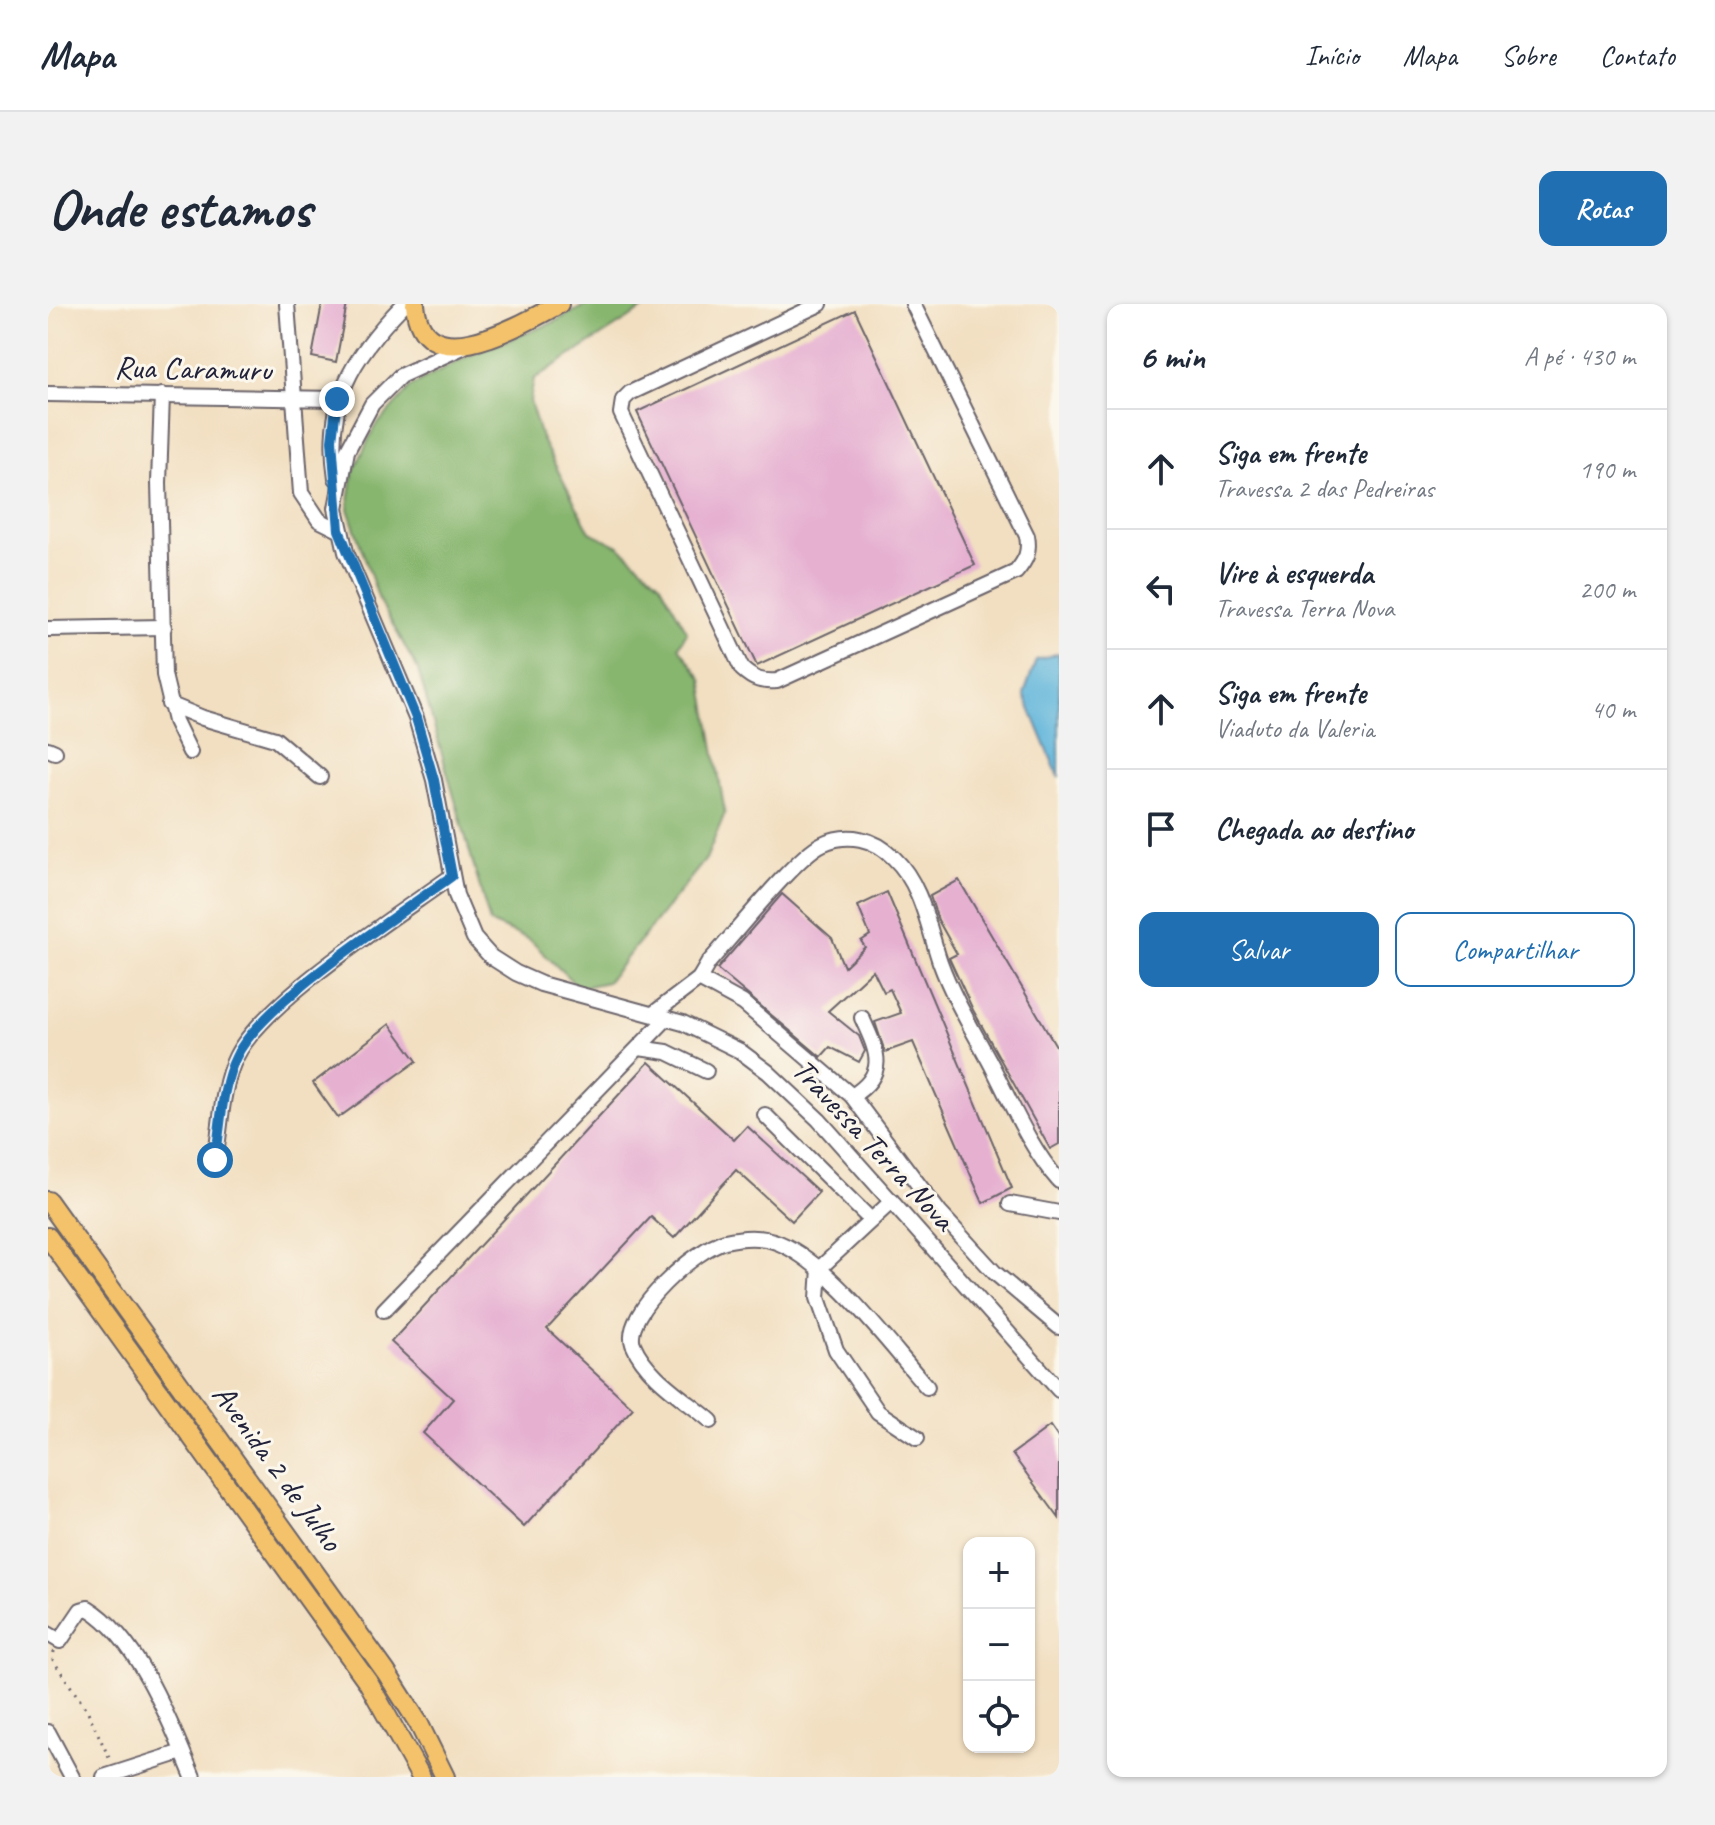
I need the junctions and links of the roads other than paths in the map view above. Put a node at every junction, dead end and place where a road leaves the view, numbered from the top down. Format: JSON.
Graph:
{"nodes":[{"id":1,"x":287,"y":304,"type":"edge"},
{"id":2,"x":404,"y":304,"type":"edge"},
{"id":3,"x":415,"y":304,"type":"edge"},
{"id":4,"x":559,"y":304,"type":"edge"},
{"id":5,"x":820,"y":304,"type":"edge"},
{"id":6,"x":913,"y":304,"type":"edge"},
{"id":7,"x":463,"y":347,"type":"junction"},
{"id":8,"x":48,"y":394,"type":"edge"},
{"id":9,"x":162,"y":395,"type":"junction"},
{"id":10,"x":294,"y":398,"type":"junction"},
{"id":11,"x":337,"y":399,"type":"junction"},
{"id":12,"x":338,"y":486,"type":"junction"},
{"id":13,"x":339,"y":530,"type":"junction"},
{"id":14,"x":164,"y":627,"type":"junction"},
{"id":15,"x":48,"y":629,"type":"edge"},
{"id":16,"x":169,"y":704,"type":"junction"},
{"id":17,"x":190,"y":752,"type":"dead end"},
{"id":18,"x":320,"y":777,"type":"dead end"},
{"id":19,"x":452,"y":876,"type":"junction"},
{"id":20,"x":699,"y":979,"type":"junction"},
{"id":21,"x":660,"y":1016,"type":"junction"},
{"id":22,"x":862,"y":1018,"type":"dead end"},
{"id":23,"x":639,"y":1048,"type":"junction"},
{"id":24,"x":706,"y":1071,"type":"dead end"},
{"id":25,"x":852,"y":1096,"type":"junction"},
{"id":26,"x":765,"y":1115,"type":"dead end"},
{"id":27,"x":215,"y":1160,"type":"dead end"},
{"id":28,"x":1059,"y":1181,"type":"edge"},
{"id":29,"x":48,"y":1201,"type":"edge"},
{"id":30,"x":892,"y":1201,"type":"junction"},
{"id":31,"x":1010,"y":1204,"type":"dead end"},
{"id":32,"x":1059,"y":1213,"type":"edge"},
{"id":33,"x":871,"y":1220,"type":"junction"},
{"id":34,"x":48,"y":1237,"type":"edge"},
{"id":35,"x":820,"y":1268,"type":"junction"},
{"id":36,"x":384,"y":1310,"type":"dead end"},
{"id":37,"x":1059,"y":1327,"type":"edge"},
{"id":38,"x":927,"y":1387,"type":"dead end"},
{"id":39,"x":1059,"y":1390,"type":"edge"},
{"id":40,"x":711,"y":1421,"type":"dead end"},
{"id":41,"x":917,"y":1438,"type":"dead end"},
{"id":42,"x":54,"y":1637,"type":"edge"},
{"id":43,"x":48,"y":1732,"type":"edge"},
{"id":44,"x":182,"y":1752,"type":"junction"},
{"id":45,"x":113,"y":1776,"type":"edge"},
{"id":46,"x":72,"y":1777,"type":"edge"},
{"id":47,"x":193,"y":1777,"type":"edge"},
{"id":48,"x":421,"y":1777,"type":"edge"},
{"id":49,"x":445,"y":1777,"type":"edge"}],
"edges":[{"from":1,"to":10,"type":"street"},
{"from":2,"to":11,"type":"street"},
{"from":3,"to":7,"type":"main road"},
{"from":4,"to":7,"type":"main road"},
{"from":5,"to":6,"type":"street"},
{"from":7,"to":12,"type":"street"},
{"from":8,"to":9,"type":"street","name":"Rua Caramuru"},
{"from":9,"to":10,"type":"street","name":"Rua Caramuru"},
{"from":9,"to":14,"type":"street"},
{"from":10,"to":11,"type":"street","name":"Rua Caramuru"},
{"from":10,"to":13,"type":"street"},
{"from":11,"to":12,"type":"street"},
{"from":12,"to":13,"type":"street","name":"Travessa Terra Nova"},
{"from":13,"to":19,"type":"street","name":"Travessa Terra Nova"},
{"from":14,"to":15,"type":"street"},
{"from":14,"to":16,"type":"street"},
{"from":16,"to":17,"type":"street"},
{"from":16,"to":18,"type":"street"},
{"from":19,"to":21,"type":"street","name":"Travessa Terra Nova"},
{"from":19,"to":27,"type":"street"},
{"from":20,"to":21,"type":"street"},
{"from":20,"to":25,"type":"street"},
{"from":20,"to":28,"type":"street"},
{"from":21,"to":23,"type":"street"},
{"from":21,"to":30,"type":"street","name":"Travessa Terra Nova"},
{"from":22,"to":25,"type":"street"},
{"from":23,"to":24,"type":"street"},
{"from":23,"to":36,"type":"street"},
{"from":25,"to":37,"type":"street"},
{"from":26,"to":33,"type":"street"},
{"from":29,"to":49,"type":"main road","name":"Avenida 2 de Julho"},
{"from":30,"to":33,"type":"street"},
{"from":30,"to":39,"type":"street","name":"Travessa Terra Nova"},
{"from":31,"to":32,"type":"street"},
{"from":33,"to":35,"type":"street"},
{"from":34,"to":48,"type":"main road","name":"Avenida 2 de Julho"},
{"from":35,"to":38,"type":"street"},
{"from":35,"to":40,"type":"street"},
{"from":35,"to":41,"type":"street"},
{"from":42,"to":44,"type":"street"},
{"from":43,"to":46,"type":"street"},
{"from":44,"to":45,"type":"street"},
{"from":44,"to":47,"type":"street"}]}
